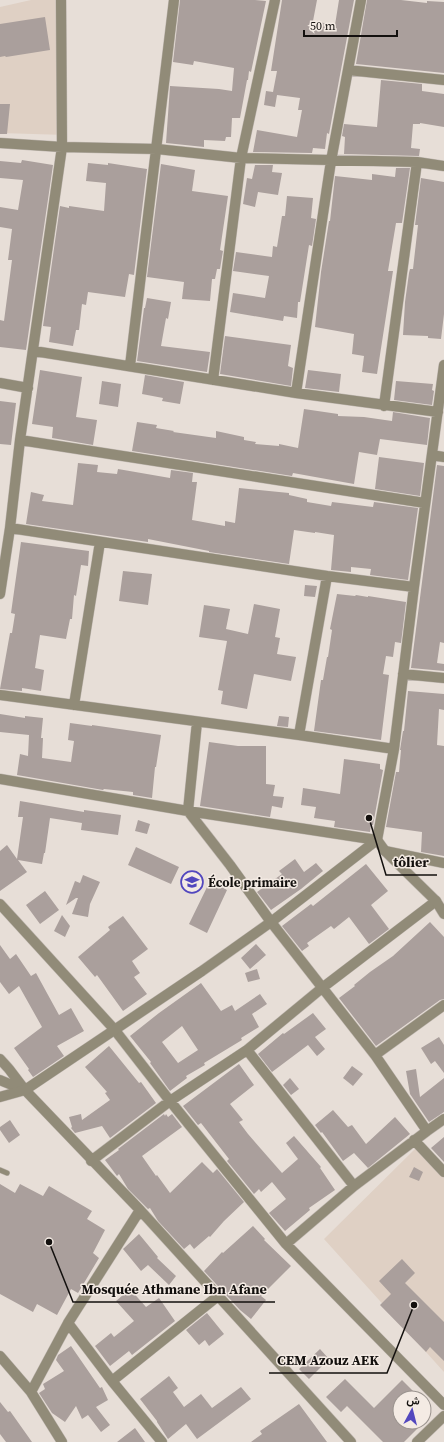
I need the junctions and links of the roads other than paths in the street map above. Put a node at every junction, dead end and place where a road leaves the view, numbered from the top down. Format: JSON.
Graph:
{"nodes":[{"id":1,"x":61,"y":0,"type":"edge"},
{"id":2,"x":174,"y":0,"type":"edge"},
{"id":3,"x":275,"y":0,"type":"edge"},
{"id":4,"x":361,"y":0,"type":"edge"},
{"id":5,"x":348,"y":70,"type":"junction"},
{"id":6,"x":444,"y":80,"type":"edge"},
{"id":7,"x":0,"y":144,"type":"edge"},
{"id":8,"x":62,"y":147,"type":"junction"},
{"id":9,"x":157,"y":149,"type":"junction"},
{"id":10,"x":241,"y":158,"type":"junction"},
{"id":11,"x":331,"y":161,"type":"junction"},
{"id":12,"x":416,"y":162,"type":"junction"},
{"id":13,"x":444,"y":166,"type":"edge"},
{"id":14,"x":34,"y":351,"type":"junction"},
{"id":15,"x":444,"y":365,"type":"edge"},
{"id":16,"x":130,"y":366,"type":"junction"},
{"id":17,"x":213,"y":380,"type":"junction"},
{"id":18,"x":0,"y":383,"type":"edge"},
{"id":19,"x":28,"y":388,"type":"junction"},
{"id":20,"x":296,"y":394,"type":"junction"},
{"id":21,"x":384,"y":406,"type":"junction"},
{"id":22,"x":438,"y":412,"type":"junction"},
{"id":23,"x":20,"y":440,"type":"junction"},
{"id":24,"x":432,"y":455,"type":"junction"},
{"id":25,"x":444,"y":457,"type":"edge"},
{"id":26,"x":425,"y":503,"type":"junction"},
{"id":27,"x":10,"y":528,"type":"junction"},
{"id":28,"x":100,"y":542,"type":"junction"},
{"id":29,"x":327,"y":576,"type":"junction"},
{"id":30,"x":414,"y":587,"type":"junction"},
{"id":31,"x":0,"y":594,"type":"edge"},
{"id":32,"x":403,"y":674,"type":"junction"},
{"id":33,"x":444,"y":678,"type":"edge"},
{"id":34,"x":0,"y":695,"type":"edge"},
{"id":35,"x":74,"y":705,"type":"junction"},
{"id":36,"x":197,"y":722,"type":"junction"},
{"id":37,"x":299,"y":735,"type":"junction"},
{"id":38,"x":394,"y":749,"type":"junction"},
{"id":39,"x":0,"y":779,"type":"edge"},
{"id":40,"x":188,"y":811,"type":"junction"},
{"id":41,"x":377,"y":840,"type":"junction"},
{"id":42,"x":385,"y":851,"type":"junction"},
{"id":43,"x":444,"y":863,"type":"edge"},
{"id":44,"x":436,"y":901,"type":"junction"},
{"id":45,"x":0,"y":904,"type":"edge"},
{"id":46,"x":444,"y":914,"type":"edge"},
{"id":47,"x":271,"y":922,"type":"junction"},
{"id":48,"x":322,"y":988,"type":"junction"},
{"id":49,"x":444,"y":1005,"type":"edge"},
{"id":50,"x":114,"y":1029,"type":"junction"},
{"id":51,"x":247,"y":1050,"type":"junction"},
{"id":52,"x":375,"y":1055,"type":"junction"},
{"id":53,"x":0,"y":1059,"type":"edge"},
{"id":54,"x":0,"y":1080,"type":"edge"},
{"id":55,"x":25,"y":1090,"type":"junction"},
{"id":56,"x":0,"y":1096,"type":"edge"},
{"id":57,"x":170,"y":1101,"type":"junction"},
{"id":58,"x":444,"y":1119,"type":"edge"},
{"id":59,"x":427,"y":1131,"type":"junction"},
{"id":60,"x":414,"y":1140,"type":"junction"},
{"id":61,"x":91,"y":1160,"type":"junction"},
{"id":62,"x":0,"y":1170,"type":"edge"},
{"id":63,"x":444,"y":1172,"type":"edge"},
{"id":64,"x":7,"y":1173,"type":"dead end"},
{"id":65,"x":354,"y":1186,"type":"junction"},
{"id":66,"x":140,"y":1210,"type":"junction"},
{"id":67,"x":286,"y":1244,"type":"junction"},
{"id":68,"x":218,"y":1296,"type":"junction"},
{"id":69,"x":68,"y":1323,"type":"junction"},
{"id":70,"x":0,"y":1356,"type":"edge"},
{"id":71,"x":112,"y":1381,"type":"junction"},
{"id":72,"x":31,"y":1392,"type":"junction"},
{"id":73,"x":444,"y":1405,"type":"edge"},
{"id":74,"x":444,"y":1416,"type":"edge"},
{"id":75,"x":62,"y":1442,"type":"edge"},
{"id":76,"x":162,"y":1442,"type":"edge"},
{"id":77,"x":351,"y":1442,"type":"edge"},
{"id":78,"x":417,"y":1442,"type":"edge"}],
"edges":[{"from":1,"to":8,"type":"street"},
{"from":2,"to":9,"type":"street"},
{"from":3,"to":10,"type":"street"},
{"from":4,"to":5,"type":"street"},
{"from":5,"to":6,"type":"street"},
{"from":5,"to":11,"type":"street"},
{"from":7,"to":8,"type":"street"},
{"from":8,"to":9,"type":"street"},
{"from":8,"to":14,"type":"street"},
{"from":9,"to":10,"type":"street"},
{"from":9,"to":16,"type":"street"},
{"from":10,"to":11,"type":"street"},
{"from":10,"to":17,"type":"street"},
{"from":11,"to":12,"type":"street"},
{"from":11,"to":20,"type":"street"},
{"from":12,"to":13,"type":"street"},
{"from":12,"to":21,"type":"street"},
{"from":14,"to":16,"type":"street"},
{"from":14,"to":19,"type":"street"},
{"from":15,"to":22,"type":"street"},
{"from":16,"to":17,"type":"street"},
{"from":17,"to":20,"type":"street"},
{"from":18,"to":19,"type":"street"},
{"from":19,"to":23,"type":"street"},
{"from":20,"to":21,"type":"street"},
{"from":21,"to":22,"type":"street"},
{"from":22,"to":24,"type":"street"},
{"from":23,"to":26,"type":"street"},
{"from":23,"to":27,"type":"street"},
{"from":24,"to":25,"type":"street"},
{"from":24,"to":26,"type":"street"},
{"from":26,"to":30,"type":"street"},
{"from":27,"to":28,"type":"street"},
{"from":27,"to":31,"type":"street"},
{"from":28,"to":29,"type":"street"},
{"from":28,"to":35,"type":"street"},
{"from":29,"to":30,"type":"street"},
{"from":29,"to":37,"type":"street"},
{"from":30,"to":32,"type":"street"},
{"from":32,"to":33,"type":"street"},
{"from":32,"to":38,"type":"street"},
{"from":34,"to":35,"type":"street"},
{"from":35,"to":36,"type":"street"},
{"from":36,"to":37,"type":"street"},
{"from":36,"to":40,"type":"street"},
{"from":37,"to":38,"type":"street"},
{"from":38,"to":41,"type":"street"},
{"from":39,"to":40,"type":"street"},
{"from":40,"to":41,"type":"street"},
{"from":40,"to":47,"type":"street"},
{"from":41,"to":42,"type":"street"},
{"from":41,"to":47,"type":"street"},
{"from":42,"to":43,"type":"street"},
{"from":42,"to":44,"type":"street"},
{"from":44,"to":46,"type":"street"},
{"from":44,"to":48,"type":"street"},
{"from":45,"to":50,"type":"street"},
{"from":47,"to":48,"type":"street"},
{"from":47,"to":50,"type":"street"},
{"from":48,"to":51,"type":"street"},
{"from":48,"to":52,"type":"street"},
{"from":49,"to":52,"type":"street"},
{"from":50,"to":55,"type":"street"},
{"from":50,"to":57,"type":"street"},
{"from":51,"to":57,"type":"street"},
{"from":51,"to":65,"type":"street"},
{"from":52,"to":59,"type":"street"},
{"from":53,"to":55,"type":"street"},
{"from":54,"to":55,"type":"street"},
{"from":55,"to":56,"type":"street"},
{"from":55,"to":61,"type":"street"},
{"from":57,"to":61,"type":"street"},
{"from":57,"to":67,"type":"street"},
{"from":58,"to":59,"type":"street"},
{"from":59,"to":60,"type":"street"},
{"from":60,"to":63,"type":"street"},
{"from":60,"to":65,"type":"street"},
{"from":61,"to":66,"type":"street"},
{"from":62,"to":64,"type":"lane"},
{"from":65,"to":67,"type":"street"},
{"from":66,"to":68,"type":"street"},
{"from":66,"to":69,"type":"street"},
{"from":67,"to":73,"type":"street"},
{"from":68,"to":71,"type":"street"},
{"from":68,"to":77,"type":"street"},
{"from":69,"to":71,"type":"street"},
{"from":69,"to":72,"type":"street"},
{"from":70,"to":72,"type":"street"},
{"from":71,"to":76,"type":"street"},
{"from":72,"to":75,"type":"street"},
{"from":74,"to":78,"type":"street"}]}
